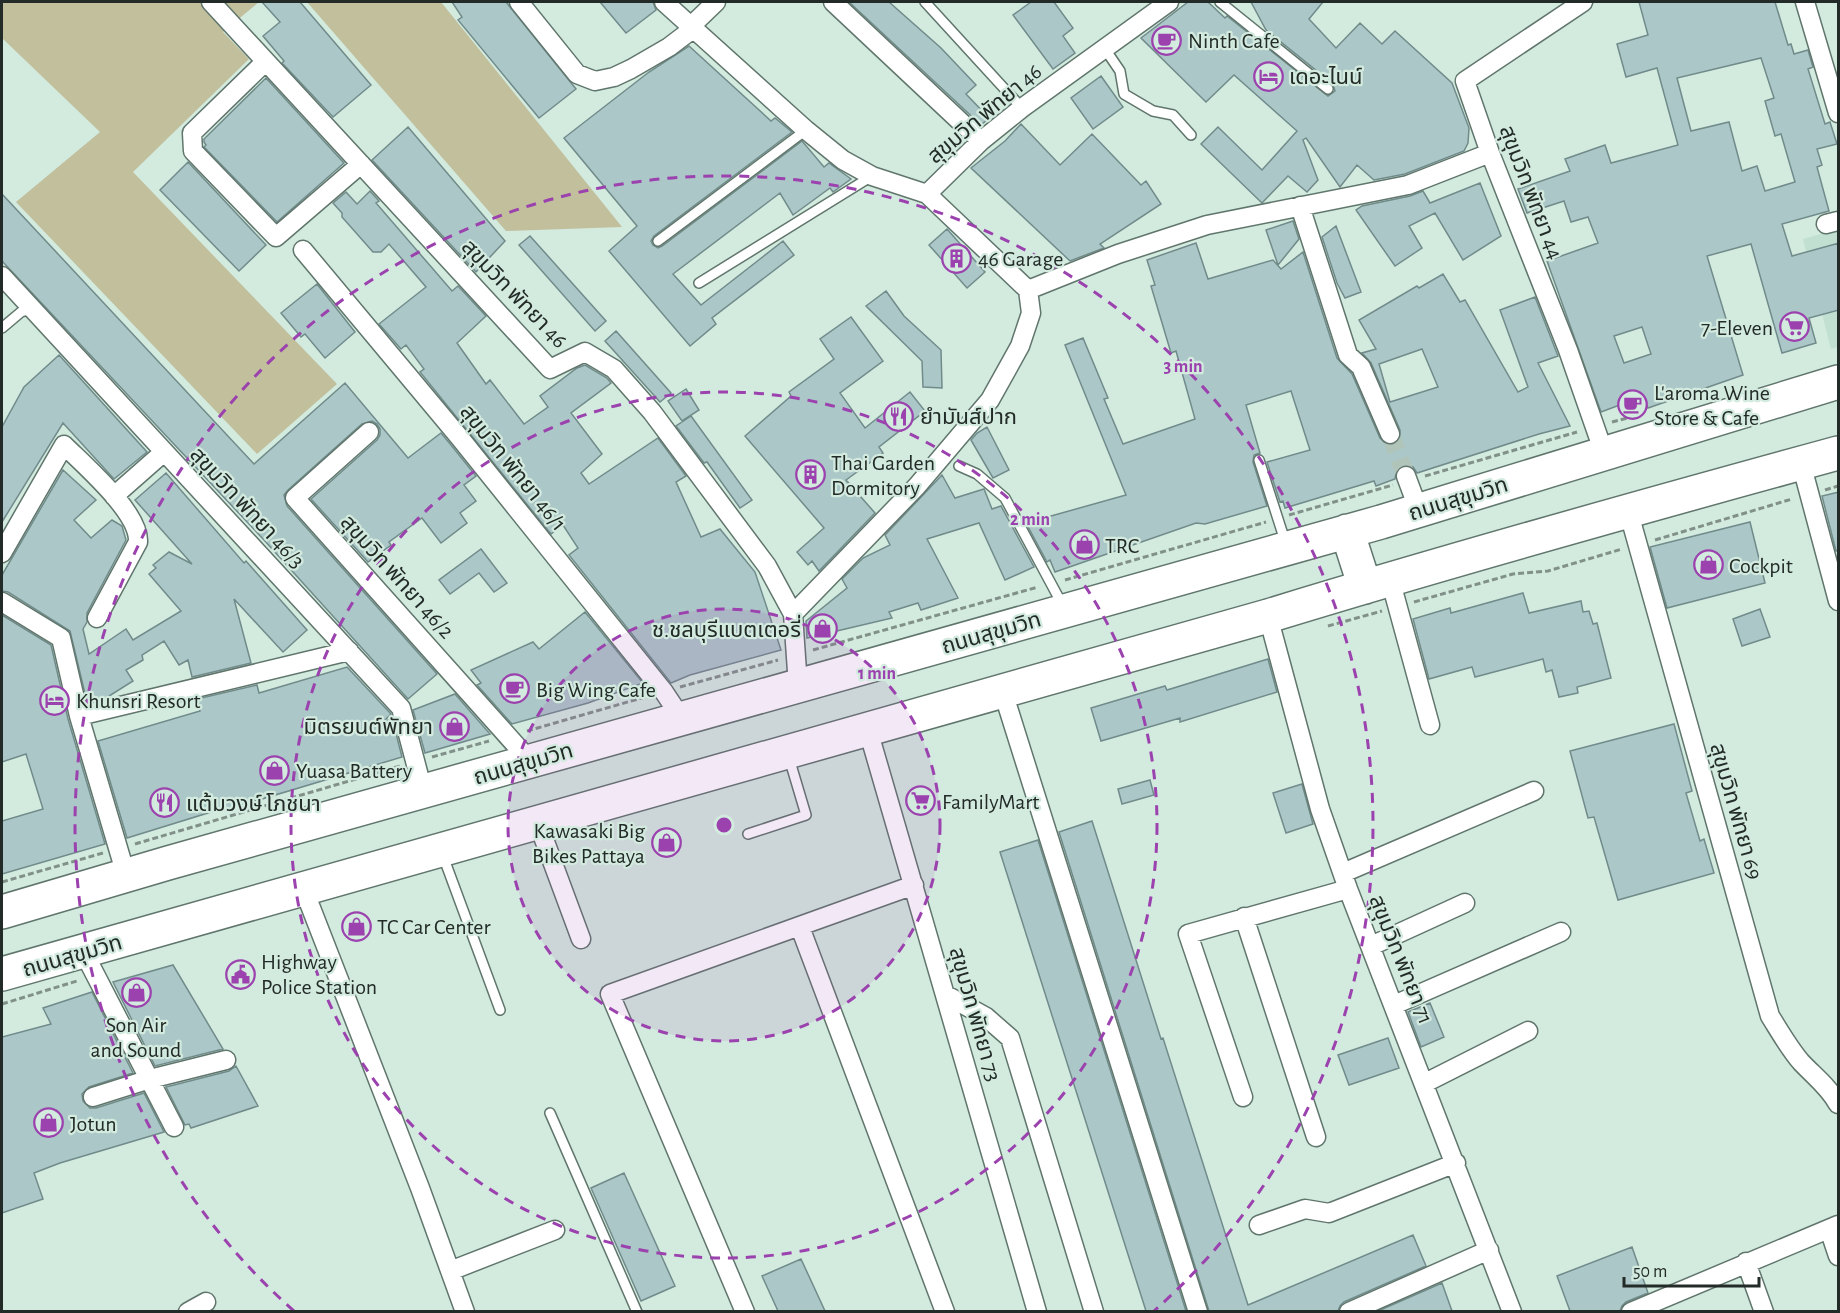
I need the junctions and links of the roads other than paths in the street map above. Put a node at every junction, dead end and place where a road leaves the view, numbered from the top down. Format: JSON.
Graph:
{"nodes":[{"id":1,"x":211,"y":2,"type":"edge"},
{"id":2,"x":519,"y":2,"type":"edge"},
{"id":3,"x":663,"y":2,"type":"edge"},
{"id":4,"x":716,"y":2,"type":"edge"},
{"id":5,"x":833,"y":2,"type":"edge"},
{"id":6,"x":925,"y":2,"type":"edge"},
{"id":7,"x":1169,"y":2,"type":"edge"},
{"id":8,"x":1220,"y":2,"type":"edge"},
{"id":9,"x":1805,"y":2,"type":"edge"},
{"id":10,"x":1573,"y":4,"type":"edge"},
{"id":11,"x":1151,"y":7,"type":"edge"},
{"id":12,"x":692,"y":27,"type":"junction"},
{"id":13,"x":1105,"y":49,"type":"junction"},
{"id":14,"x":265,"y":62,"type":"junction"},
{"id":15,"x":1328,"y":89,"type":"dead end"},
{"id":16,"x":1022,"y":108,"type":"junction"},
{"id":17,"x":1839,"y":113,"type":"edge"},
{"id":18,"x":806,"y":130,"type":"junction"},
{"id":19,"x":1191,"y":135,"type":"dead end"},
{"id":20,"x":981,"y":141,"type":"junction"},
{"id":21,"x":1490,"y":153,"type":"junction"},
{"id":22,"x":361,"y":164,"type":"junction"},
{"id":23,"x":872,"y":176,"type":"junction"},
{"id":24,"x":927,"y":194,"type":"junction"},
{"id":25,"x":1300,"y":206,"type":"junction"},
{"id":26,"x":658,"y":241,"type":"dead end"},
{"id":27,"x":303,"y":250,"type":"dead end"},
{"id":28,"x":2,"y":276,"type":"edge"},
{"id":29,"x":699,"y":283,"type":"dead end"},
{"id":30,"x":1028,"y":290,"type":"junction"},
{"id":31,"x":31,"y":309,"type":"junction"},
{"id":32,"x":2,"y":328,"type":"edge"},
{"id":33,"x":1839,"y":381,"type":"edge"},
{"id":34,"x":369,"y":432,"type":"dead end"},
{"id":35,"x":1390,"y":434,"type":"tunnel mouth"},
{"id":36,"x":1600,"y":440,"type":"junction"},
{"id":37,"x":164,"y":452,"type":"junction"},
{"id":38,"x":1839,"y":453,"type":"edge"},
{"id":39,"x":1259,"y":460,"type":"dead end"},
{"id":40,"x":1801,"y":463,"type":"junction"},
{"id":41,"x":958,"y":466,"type":"dead end"},
{"id":42,"x":114,"y":496,"type":"junction"},
{"id":43,"x":1628,"y":510,"type":"junction"},
{"id":44,"x":1347,"y":531,"type":"junction"},
{"id":45,"x":1282,"y":533,"type":"junction"},
{"id":46,"x":2,"y":553,"type":"edge"},
{"id":47,"x":1377,"y":583,"type":"junction"},
{"id":48,"x":1059,"y":597,"type":"junction"},
{"id":49,"x":1839,"y":601,"type":"edge"},
{"id":50,"x":2,"y":602,"type":"edge"},
{"id":51,"x":793,"y":614,"type":"junction"},
{"id":52,"x":1268,"y":616,"type":"junction"},
{"id":53,"x":98,"y":618,"type":"dead end"},
{"id":54,"x":349,"y":651,"type":"junction"},
{"id":55,"x":796,"y":670,"type":"junction"},
{"id":56,"x":1002,"y":692,"type":"junction"},
{"id":57,"x":79,"y":716,"type":"junction"},
{"id":58,"x":682,"y":719,"type":"junction"},
{"id":59,"x":1430,"y":725,"type":"dead end"},
{"id":60,"x":868,"y":730,"type":"junction"},
{"id":61,"x":787,"y":753,"type":"junction"},
{"id":62,"x":530,"y":761,"type":"junction"},
{"id":63,"x":419,"y":776,"type":"junction"},
{"id":64,"x":1534,"y":791,"type":"dead end"},
{"id":65,"x":538,"y":823,"type":"junction"},
{"id":66,"x":748,"y":834,"type":"dead end"},
{"id":67,"x":442,"y":851,"type":"junction"},
{"id":68,"x":122,"y":862,"type":"junction"},
{"id":69,"x":1345,"y":881,"type":"junction"},
{"id":70,"x":914,"y":885,"type":"junction"},
{"id":71,"x":304,"y":890,"type":"junction"},
{"id":72,"x":1465,"y":903,"type":"dead end"},
{"id":73,"x":2,"y":912,"type":"edge"},
{"id":74,"x":1244,"y":917,"type":"junction"},
{"id":75,"x":800,"y":927,"type":"junction"},
{"id":76,"x":1561,"y":932,"type":"dead end"},
{"id":77,"x":581,"y":939,"type":"dead end"},
{"id":78,"x":1371,"y":945,"type":"junction"},
{"id":79,"x":83,"y":951,"type":"junction"},
{"id":80,"x":2,"y":974,"type":"edge"},
{"id":81,"x":946,"y":994,"type":"junction"},
{"id":82,"x":1394,"y":1005,"type":"junction"},
{"id":83,"x":500,"y":1010,"type":"dead end"},
{"id":84,"x":1528,"y":1031,"type":"dead end"},
{"id":85,"x":226,"y":1060,"type":"dead end"},
{"id":86,"x":150,"y":1079,"type":"junction"},
{"id":87,"x":1425,"y":1083,"type":"junction"},
{"id":88,"x":93,"y":1097,"type":"dead end"},
{"id":89,"x":1243,"y":1097,"type":"dead end"},
{"id":90,"x":1839,"y":1104,"type":"edge"},
{"id":91,"x":550,"y":1113,"type":"dead end"},
{"id":92,"x":174,"y":1127,"type":"dead end"},
{"id":93,"x":1316,"y":1137,"type":"dead end"},
{"id":94,"x":1456,"y":1163,"type":"junction"},
{"id":95,"x":1259,"y":1225,"type":"dead end"},
{"id":96,"x":1834,"y":1227,"type":"edge"},
{"id":97,"x":555,"y":1230,"type":"dead end"},
{"id":98,"x":1489,"y":1250,"type":"junction"},
{"id":99,"x":1839,"y":1256,"type":"edge"},
{"id":100,"x":1746,"y":1262,"type":"junction"},
{"id":101,"x":450,"y":1271,"type":"junction"},
{"id":102,"x":206,"y":1302,"type":"dead end"},
{"id":103,"x":188,"y":1311,"type":"edge"},
{"id":104,"x":465,"y":1311,"type":"edge"},
{"id":105,"x":637,"y":1311,"type":"edge"},
{"id":106,"x":745,"y":1311,"type":"edge"},
{"id":107,"x":945,"y":1311,"type":"edge"},
{"id":108,"x":1037,"y":1311,"type":"edge"},
{"id":109,"x":1094,"y":1311,"type":"edge"},
{"id":110,"x":1198,"y":1311,"type":"edge"},
{"id":111,"x":1349,"y":1311,"type":"edge"},
{"id":112,"x":1512,"y":1311,"type":"edge"},
{"id":113,"x":1631,"y":1311,"type":"edge"},
{"id":114,"x":1764,"y":1311,"type":"edge"}],
"edges":[{"from":1,"to":14,"type":"street","name":"สุขุมวิท พัทยา 46"},
{"from":2,"to":12,"type":"street"},
{"from":3,"to":12,"type":"street"},
{"from":4,"to":12,"type":"street"},
{"from":5,"to":20,"type":"street"},
{"from":6,"to":16,"type":"lane"},
{"from":7,"to":11,"type":"street","name":"สุขุมวิท พัทยา 46"},
{"from":8,"to":15,"type":"lane"},
{"from":9,"to":17,"type":"street"},
{"from":10,"to":21,"type":"street","name":"สุขุมวิท พัทยา 44"},
{"from":11,"to":13,"type":"street","name":"สุขุมวิท พัทยา 46"},
{"from":12,"to":18,"type":"street"},
{"from":13,"to":16,"type":"street","name":"สุขุมวิท พัทยา 46"},
{"from":13,"to":19,"type":"lane"},
{"from":14,"to":22,"type":"street","name":"สุขุมวิท พัทยา 46"},
{"from":14,"to":22,"type":"street"},
{"from":16,"to":20,"type":"street","name":"สุขุมวิท พัทยา 46"},
{"from":18,"to":23,"type":"street"},
{"from":18,"to":26,"type":"lane"},
{"from":20,"to":24,"type":"street","name":"สุขุมวิท พัทยา 46"},
{"from":21,"to":25,"type":"street"},
{"from":21,"to":36,"type":"street","name":"สุขุมวิท พัทยา 44"},
{"from":22,"to":51,"type":"street","name":"สุขุมวิท พัทยา 46"},
{"from":23,"to":24,"type":"street"},
{"from":23,"to":29,"type":"lane"},
{"from":24,"to":30,"type":"street","name":"สุขุมวิท พัทยา 46"},
{"from":25,"to":30,"type":"street"},
{"from":25,"to":35,"type":"street"},
{"from":27,"to":58,"type":"street","name":"สุขุมวิท พัทยา 46/1"},
{"from":28,"to":31,"type":"street","name":"สุขุมวิท พัทยา 46/3"},
{"from":30,"to":51,"type":"street"},
{"from":31,"to":32,"type":"lane"},
{"from":31,"to":37,"type":"street","name":"สุขุมวิท พัทยา 46/3"},
{"from":33,"to":36,"type":"highway","name":"ถนนสุขุมวิท"},
{"from":34,"to":62,"type":"street","name":"สุขุมวิท พัทยา 46/2"},
{"from":36,"to":44,"type":"highway","name":"ถนนสุขุมวิท"},
{"from":37,"to":42,"type":"street"},
{"from":37,"to":54,"type":"street","name":"สุขุมวิท พัทยา 46/3"},
{"from":38,"to":40,"type":"highway","name":"ถนนสุขุมวิท"},
{"from":39,"to":45,"type":"lane"},
{"from":40,"to":43,"type":"highway","name":"ถนนสุขุมวิท"},
{"from":40,"to":49,"type":"street"},
{"from":41,"to":48,"type":"lane"},
{"from":42,"to":46,"type":"street"},
{"from":42,"to":53,"type":"street"},
{"from":43,"to":47,"type":"highway","name":"ถนนสุขุมวิท"},
{"from":43,"to":90,"type":"street","name":"สุขุมวิท พัทยา 69"},
{"from":44,"to":45,"type":"highway","name":"ถนนสุขุมวิท"},
{"from":44,"to":47,"type":"highway"},
{"from":45,"to":48,"type":"highway","name":"ถนนสุขุมวิท"},
{"from":47,"to":52,"type":"highway","name":"ถนนสุขุมวิท"},
{"from":47,"to":59,"type":"street"},
{"from":48,"to":55,"type":"highway","name":"ถนนสุขุมวิท"},
{"from":50,"to":57,"type":"street"},
{"from":51,"to":55,"type":"street","name":"สุขุมวิท พัทยา 46"},
{"from":52,"to":56,"type":"highway","name":"ถนนสุขุมวิท"},
{"from":52,"to":69,"type":"street","name":"สุขุมวิท พัทยา 71"},
{"from":54,"to":57,"type":"street"},
{"from":54,"to":63,"type":"street","name":"สุขุมวิท พัทยา 46/3"},
{"from":55,"to":58,"type":"highway","name":"ถนนสุขุมวิท"},
{"from":56,"to":60,"type":"highway","name":"ถนนสุขุมวิท"},
{"from":56,"to":110,"type":"street"},
{"from":57,"to":68,"type":"street"},
{"from":58,"to":62,"type":"highway","name":"ถนนสุขุมวิท"},
{"from":60,"to":61,"type":"highway","name":"ถนนสุขุมวิท"},
{"from":60,"to":70,"type":"street","name":"สุขุมวิท พัทยา 73"},
{"from":61,"to":65,"type":"highway","name":"ถนนสุขุมวิท"},
{"from":61,"to":66,"type":"lane"},
{"from":62,"to":63,"type":"highway","name":"ถนนสุขุมวิท"},
{"from":63,"to":68,"type":"highway","name":"ถนนสุขุมวิท"},
{"from":64,"to":69,"type":"street"},
{"from":65,"to":67,"type":"highway","name":"ถนนสุขุมวิท"},
{"from":65,"to":77,"type":"street"},
{"from":67,"to":71,"type":"highway","name":"ถนนสุขุมวิท"},
{"from":67,"to":83,"type":"lane"},
{"from":68,"to":73,"type":"highway","name":"ถนนสุขุมวิท"},
{"from":69,"to":74,"type":"street"},
{"from":69,"to":78,"type":"street","name":"สุขุมวิท พัทยา 71"},
{"from":70,"to":75,"type":"street"},
{"from":70,"to":81,"type":"street","name":"สุขุมวิท พัทยา 73"},
{"from":71,"to":79,"type":"highway","name":"ถนนสุขุมวิท"},
{"from":71,"to":101,"type":"street"},
{"from":72,"to":78,"type":"street"},
{"from":74,"to":89,"type":"street"},
{"from":74,"to":93,"type":"street"},
{"from":75,"to":106,"type":"street"},
{"from":75,"to":107,"type":"street"},
{"from":76,"to":82,"type":"street"},
{"from":78,"to":82,"type":"street","name":"สุขุมวิท พัทยา 71"},
{"from":79,"to":80,"type":"highway","name":"ถนนสุขุมวิท"},
{"from":79,"to":86,"type":"street"},
{"from":81,"to":108,"type":"street","name":"สุขุมวิท พัทยา 73"},
{"from":81,"to":109,"type":"street"},
{"from":82,"to":87,"type":"street","name":"สุขุมวิท พัทยา 71"},
{"from":84,"to":87,"type":"street"},
{"from":85,"to":86,"type":"street"},
{"from":86,"to":88,"type":"street"},
{"from":86,"to":92,"type":"street"},
{"from":87,"to":94,"type":"street","name":"สุขุมวิท พัทยา 71"},
{"from":91,"to":105,"type":"lane"},
{"from":94,"to":95,"type":"street"},
{"from":94,"to":98,"type":"street","name":"สุขุมวิท พัทยา 71"},
{"from":96,"to":99,"type":"street"},
{"from":96,"to":100,"type":"street"},
{"from":97,"to":101,"type":"street"},
{"from":98,"to":111,"type":"street"},
{"from":98,"to":112,"type":"street","name":"สุขุมวิท พัทยา 71"},
{"from":100,"to":113,"type":"street"},
{"from":100,"to":114,"type":"street"},
{"from":101,"to":104,"type":"street"},
{"from":102,"to":103,"type":"street"}]}
